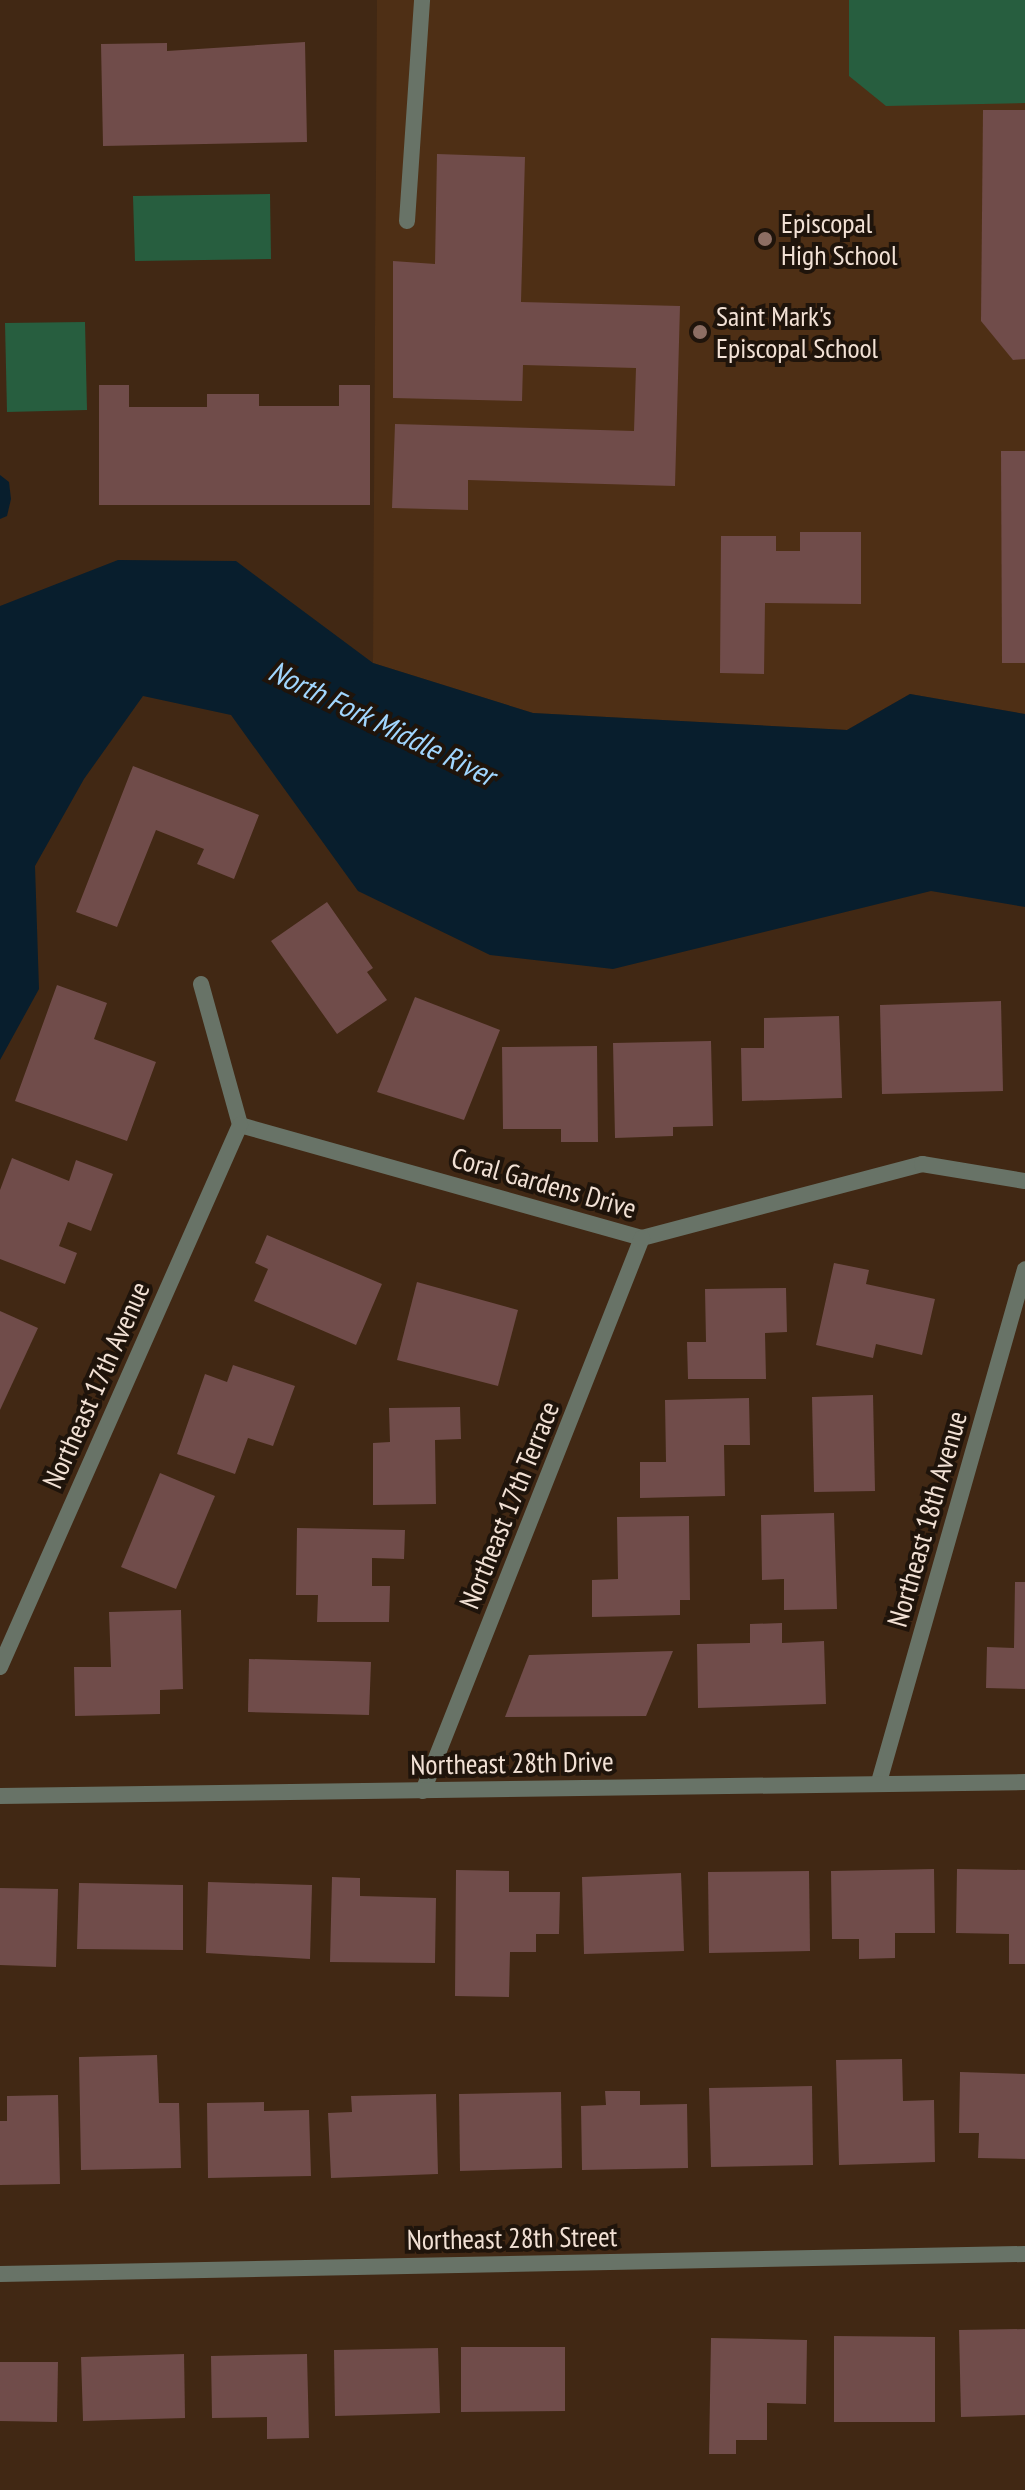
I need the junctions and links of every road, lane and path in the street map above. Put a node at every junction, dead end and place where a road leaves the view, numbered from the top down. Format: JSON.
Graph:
{"nodes":[{"id":1,"x":422,"y":0,"type":"edge"},
{"id":2,"x":407,"y":221,"type":"dead end"},
{"id":3,"x":201,"y":984,"type":"dead end"},
{"id":4,"x":240,"y":1125,"type":"junction"},
{"id":5,"x":1025,"y":1181,"type":"edge"},
{"id":6,"x":642,"y":1238,"type":"junction"},
{"id":7,"x":1025,"y":1269,"type":"edge"},
{"id":8,"x":0,"y":1667,"type":"edge"},
{"id":9,"x":879,"y":1782,"type":"junction"},
{"id":10,"x":1025,"y":1782,"type":"edge"},
{"id":11,"x":423,"y":1791,"type":"junction"},
{"id":12,"x":0,"y":1796,"type":"edge"},
{"id":13,"x":1025,"y":2254,"type":"edge"},
{"id":14,"x":0,"y":2274,"type":"edge"}],
"edges":[{"from":1,"to":2,"type":"street"},
{"from":3,"to":4,"type":"street"},
{"from":4,"to":6,"type":"street","name":"Coral Gardens Drive"},
{"from":4,"to":8,"type":"street","name":"Northeast 17th Avenue"},
{"from":5,"to":6,"type":"street","name":"Coral Gardens Drive"},
{"from":6,"to":11,"type":"street","name":"Northeast 17th Terrace"},
{"from":7,"to":9,"type":"street","name":"Northeast 18th Avenue"},
{"from":9,"to":10,"type":"street","name":"Northeast 28th Drive"},
{"from":9,"to":11,"type":"street","name":"Northeast 28th Drive"},
{"from":11,"to":12,"type":"street","name":"Northeast 28th Drive"},
{"from":13,"to":14,"type":"street","name":"Northeast 28th Street"}]}
